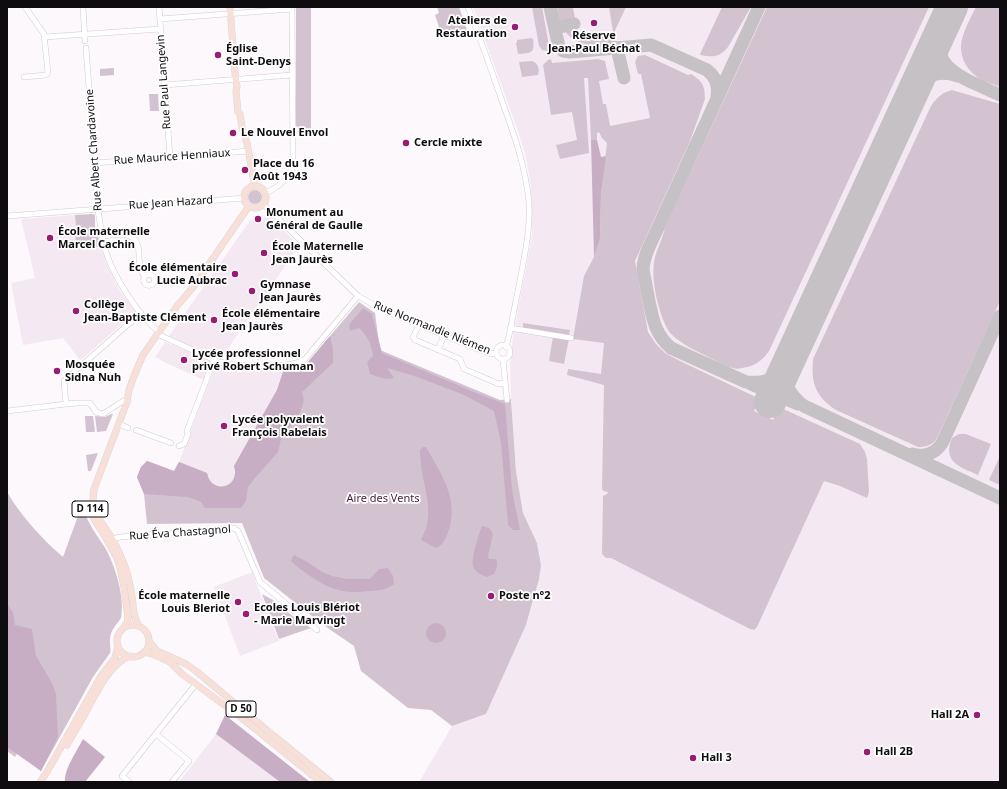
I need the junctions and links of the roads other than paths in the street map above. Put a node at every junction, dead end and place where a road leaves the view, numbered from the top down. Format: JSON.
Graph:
{"nodes":[{"id":1,"x":25,"y":7,"type":"edge"},
{"id":2,"x":83,"y":7,"type":"edge"},
{"id":3,"x":159,"y":7,"type":"edge"},
{"id":4,"x":468,"y":7,"type":"edge"},
{"id":5,"x":292,"y":8,"type":"edge"},
{"id":6,"x":230,"y":10,"type":"edge"},
{"id":7,"x":160,"y":19,"type":"junction"},
{"id":8,"x":160,"y":29,"type":"junction"},
{"id":9,"x":85,"y":34,"type":"junction"},
{"id":10,"x":45,"y":37,"type":"junction"},
{"id":11,"x":85,"y":41,"type":"dead end"},
{"id":12,"x":86,"y":48,"type":"dead end"},
{"id":13,"x":292,"y":75,"type":"junction"},
{"id":14,"x":24,"y":77,"type":"dead end"},
{"id":15,"x":236,"y":80,"type":"junction"},
{"id":16,"x":164,"y":85,"type":"junction"},
{"id":17,"x":249,"y":151,"type":"junction"},
{"id":18,"x":170,"y":157,"type":"junction"},
{"id":19,"x":95,"y":163,"type":"junction"},
{"id":20,"x":255,"y":187,"type":"junction"},
{"id":21,"x":265,"y":193,"type":"junction"},
{"id":22,"x":244,"y":198,"type":"junction"},
{"id":23,"x":264,"y":204,"type":"junction"},
{"id":24,"x":249,"y":206,"type":"junction"},
{"id":25,"x":98,"y":209,"type":"junction"},
{"id":26,"x":7,"y":216,"type":"edge"},
{"id":27,"x":102,"y":236,"type":"junction"},
{"id":28,"x":144,"y":276,"type":"dead end"},
{"id":29,"x":358,"y":296,"type":"junction"},
{"id":30,"x":141,"y":313,"type":"junction"},
{"id":31,"x":419,"y":325,"type":"junction"},
{"id":32,"x":510,"y":328,"type":"junction"},
{"id":33,"x":158,"y":333,"type":"junction"},
{"id":34,"x":444,"y":336,"type":"junction"},
{"id":35,"x":571,"y":338,"type":"dead end"},
{"id":36,"x":506,"y":347,"type":"junction"},
{"id":37,"x":438,"y":350,"type":"junction"},
{"id":38,"x":496,"y":354,"type":"junction"},
{"id":39,"x":503,"y":359,"type":"junction"},
{"id":40,"x":214,"y":360,"type":"junction"},
{"id":41,"x":505,"y":383,"type":"junction"},
{"id":42,"x":129,"y":390,"type":"junction"},
{"id":43,"x":507,"y":400,"type":"dead end"},
{"id":44,"x":123,"y":401,"type":"junction"},
{"id":45,"x":66,"y":404,"type":"junction"},
{"id":46,"x":7,"y":411,"type":"edge"},
{"id":47,"x":119,"y":424,"type":"junction"},
{"id":48,"x":128,"y":428,"type":"dead end"},
{"id":49,"x":136,"y":430,"type":"dead end"},
{"id":50,"x":171,"y":443,"type":"dead end"},
{"id":51,"x":179,"y":446,"type":"dead end"},
{"id":52,"x":112,"y":540,"type":"junction"},
{"id":53,"x":139,"y":626,"type":"junction"},
{"id":54,"x":124,"y":627,"type":"junction"},
{"id":55,"x":317,"y":630,"type":"dead end"},
{"id":56,"x":149,"y":641,"type":"junction"},
{"id":57,"x":118,"y":646,"type":"junction"},
{"id":58,"x":144,"y":652,"type":"junction"},
{"id":59,"x":130,"y":656,"type":"junction"},
{"id":60,"x":196,"y":684,"type":"junction"},
{"id":61,"x":156,"y":734,"type":"junction"},
{"id":62,"x":42,"y":781,"type":"edge"},
{"id":63,"x":129,"y":782,"type":"edge"},
{"id":64,"x":172,"y":782,"type":"edge"},
{"id":65,"x":321,"y":782,"type":"edge"},
{"id":66,"x":331,"y":782,"type":"edge"}],
"edges":[{"from":1,"to":10,"type":"street"},
{"from":2,"to":9,"type":"street"},
{"from":3,"to":7,"type":"street","name":"Rue Paul Langevin"},
{"from":4,"to":32,"type":"street"},
{"from":5,"to":6,"type":"street"},
{"from":5,"to":13,"type":"street"},
{"from":6,"to":7,"type":"street"},
{"from":6,"to":15,"type":"main road"},
{"from":7,"to":8,"type":"street","name":"Rue Paul Langevin"},
{"from":8,"to":9,"type":"street"},
{"from":8,"to":16,"type":"street","name":"Rue Paul Langevin"},
{"from":9,"to":10,"type":"street"},
{"from":9,"to":11,"type":"street"},
{"from":10,"to":14,"type":"street"},
{"from":12,"to":19,"type":"street","name":"Rue Albert Chardavoine"},
{"from":13,"to":15,"type":"street"},
{"from":13,"to":21,"type":"street"},
{"from":15,"to":16,"type":"street"},
{"from":15,"to":17,"type":"main road"},
{"from":16,"to":18,"type":"street","name":"Rue Paul Langevin"},
{"from":17,"to":18,"type":"street","name":"Rue Maurice Henniaux"},
{"from":17,"to":20,"type":"main road"},
{"from":18,"to":19,"type":"street","name":"Rue Maurice Henniaux"},
{"from":19,"to":25,"type":"street","name":"Rue Albert Chardavoine"},
{"from":20,"to":21,"type":"main road"},
{"from":20,"to":22,"type":"main road"},
{"from":21,"to":23,"type":"main road"},
{"from":22,"to":24,"type":"main road"},
{"from":22,"to":25,"type":"street","name":"Rue Jean Hazard"},
{"from":23,"to":24,"type":"main road"},
{"from":23,"to":29,"type":"street","name":"Rue Normandie Niémen"},
{"from":24,"to":33,"type":"main road","number":"D 114"},
{"from":25,"to":26,"type":"street","name":"Rue Jean Hazard"},
{"from":25,"to":27,"type":"street","name":"Rue Albert Chardavoine"},
{"from":27,"to":28,"type":"street"},
{"from":27,"to":30,"type":"street","name":"Rue Albert Chardavoine"},
{"from":29,"to":31,"type":"street","name":"Rue Normandie Niémen"},
{"from":29,"to":40,"type":"street","name":"Rue Albert Chardavoine"},
{"from":30,"to":33,"type":"street","name":"Rue Albert Chardavoine"},
{"from":30,"to":45,"type":"street"},
{"from":31,"to":34,"type":"street","name":"Rue Normandie Niémen"},
{"from":31,"to":37,"type":"street"},
{"from":32,"to":35,"type":"street"},
{"from":32,"to":36,"type":"street"},
{"from":33,"to":40,"type":"street","name":"Rue Albert Chardavoine"},
{"from":33,"to":42,"type":"main road","number":"D 114"},
{"from":34,"to":37,"type":"street"},
{"from":34,"to":38,"type":"street","name":"Rue Normandie Niémen"},
{"from":36,"to":38,"type":"street"},
{"from":36,"to":39,"type":"street"},
{"from":37,"to":41,"type":"street"},
{"from":38,"to":39,"type":"street"},
{"from":39,"to":41,"type":"street"},
{"from":40,"to":51,"type":"street"},
{"from":41,"to":43,"type":"street"},
{"from":42,"to":44,"type":"main road","number":"D 114"},
{"from":42,"to":47,"type":"main road","number":"D 114"},
{"from":44,"to":45,"type":"street"},
{"from":44,"to":54,"type":"main road","number":"D 114"},
{"from":45,"to":46,"type":"street"},
{"from":47,"to":48,"type":"street"},
{"from":47,"to":52,"type":"main road","number":"D 114"},
{"from":49,"to":50,"type":"street"},
{"from":52,"to":53,"type":"main road","number":"D 114"},
{"from":52,"to":55,"type":"street","name":"Rue Éva Chastagnol"},
{"from":53,"to":54,"type":"main road"},
{"from":53,"to":56,"type":"main road"},
{"from":54,"to":57,"type":"main road"},
{"from":56,"to":58,"type":"main road"},
{"from":56,"to":66,"type":"main road","number":"D 50"},
{"from":57,"to":59,"type":"main road"},
{"from":57,"to":62,"type":"main road"},
{"from":58,"to":59,"type":"main road"},
{"from":58,"to":60,"type":"main road","number":"D 50"},
{"from":59,"to":62,"type":"main road"},
{"from":60,"to":61,"type":"street"},
{"from":60,"to":65,"type":"main road","number":"D 50"},
{"from":61,"to":63,"type":"street"},
{"from":61,"to":64,"type":"street"}]}
